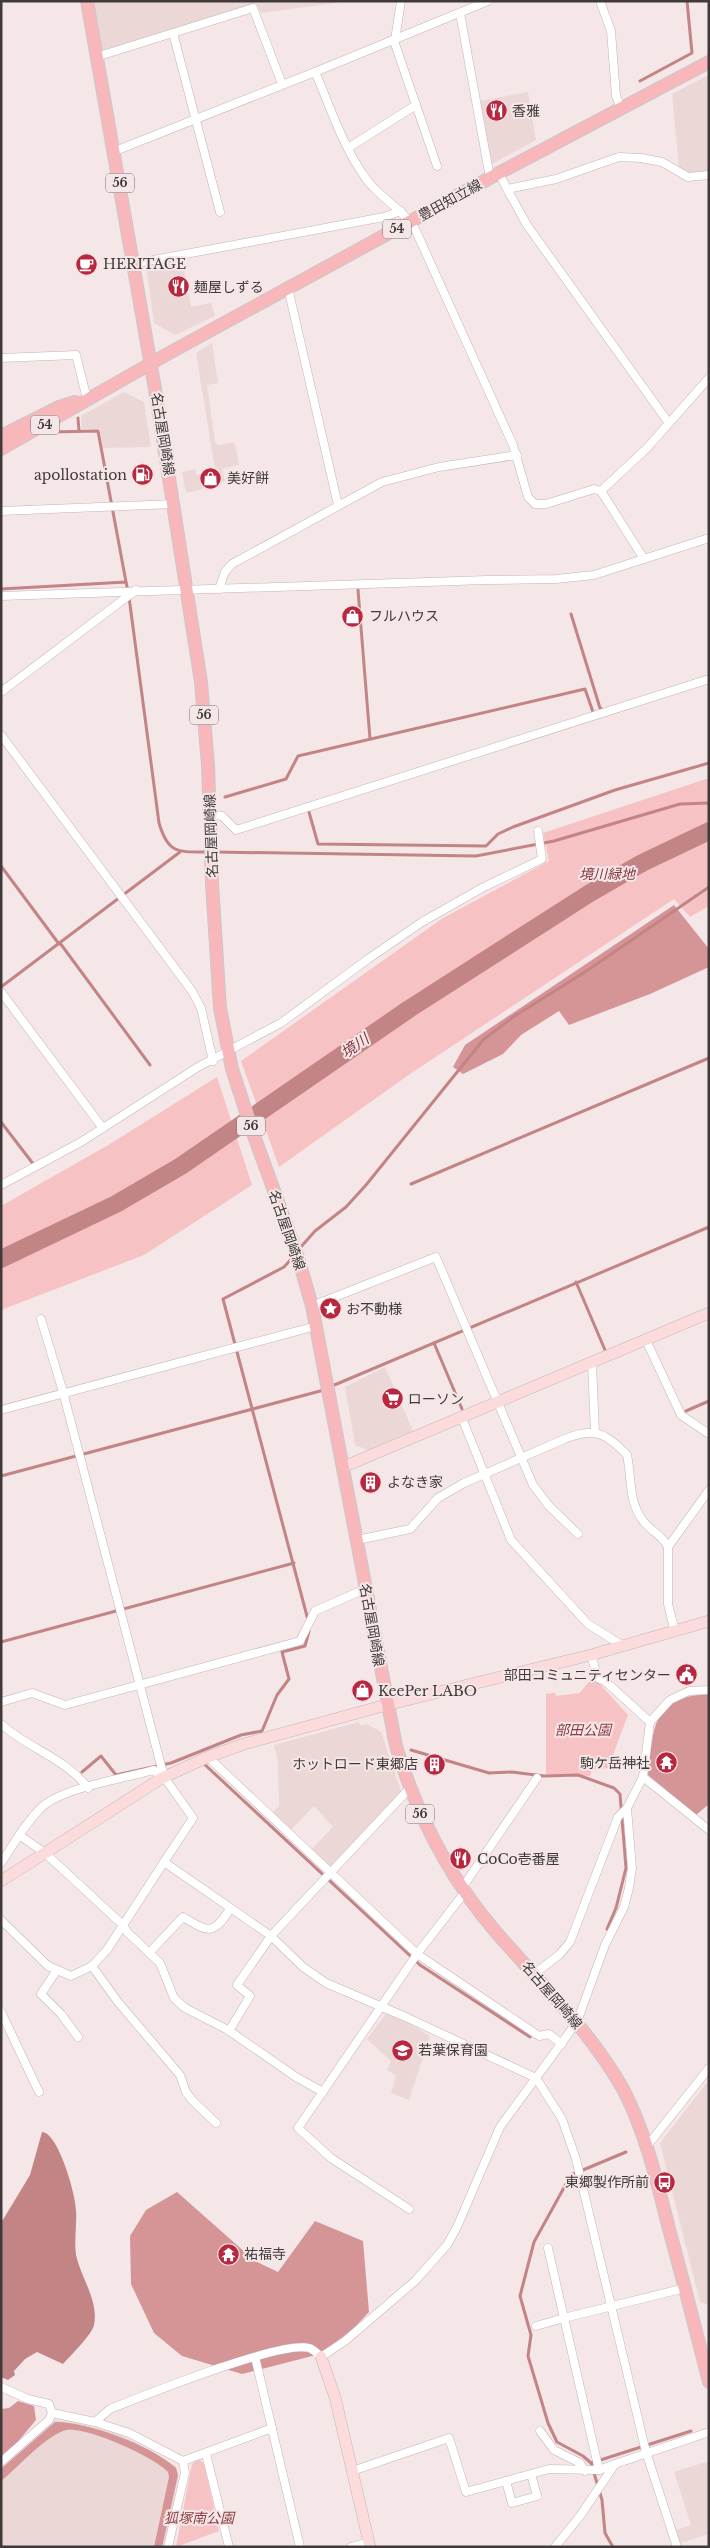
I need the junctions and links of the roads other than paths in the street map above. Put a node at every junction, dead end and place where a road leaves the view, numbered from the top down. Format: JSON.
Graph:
{"nodes":[{"id":1,"x":87,"y":1,"type":"edge"},
{"id":2,"x":401,"y":1,"type":"edge"},
{"id":3,"x":487,"y":1,"type":"edge"},
{"id":4,"x":600,"y":1,"type":"edge"},
{"id":5,"x":460,"y":13,"type":"junction"},
{"id":6,"x":173,"y":33,"type":"junction"},
{"id":7,"x":394,"y":40,"type":"junction"},
{"id":8,"x":96,"y":57,"type":"junction"},
{"id":9,"x":709,"y":62,"type":"edge"},
{"id":10,"x":315,"y":72,"type":"junction"},
{"id":11,"x":282,"y":84,"type":"junction"},
{"id":12,"x":416,"y":104,"type":"junction"},
{"id":13,"x":621,"y":108,"type":"junction"},
{"id":14,"x":196,"y":118,"type":"junction"},
{"id":15,"x":348,"y":148,"type":"junction"},
{"id":16,"x":115,"y":151,"type":"junction"},
{"id":17,"x":438,"y":166,"type":"dead end"},
{"id":18,"x":709,"y":174,"type":"edge"},
{"id":19,"x":494,"y":176,"type":"junction"},
{"id":20,"x":507,"y":189,"type":"junction"},
{"id":21,"x":402,"y":210,"type":"junction"},
{"id":22,"x":220,"y":212,"type":"dead end"},
{"id":23,"x":411,"y":222,"type":"junction"},
{"id":24,"x":132,"y":264,"type":"junction"},
{"id":25,"x":288,"y":288,"type":"junction"},
{"id":26,"x":1,"y":358,"type":"edge"},
{"id":27,"x":150,"y":364,"type":"junction"},
{"id":28,"x":709,"y":378,"type":"edge"},
{"id":29,"x":87,"y":399,"type":"junction"},
{"id":30,"x":668,"y":422,"type":"junction"},
{"id":31,"x":1,"y":436,"type":"edge"},
{"id":32,"x":1,"y":449,"type":"edge"},
{"id":33,"x":516,"y":455,"type":"junction"},
{"id":34,"x":601,"y":491,"type":"junction"},
{"id":35,"x":174,"y":504,"type":"junction"},
{"id":36,"x":338,"y":505,"type":"junction"},
{"id":37,"x":1,"y":511,"type":"edge"},
{"id":38,"x":709,"y":538,"type":"edge"},
{"id":39,"x":644,"y":559,"type":"junction"},
{"id":40,"x":186,"y":589,"type":"junction"},
{"id":41,"x":219,"y":589,"type":"junction"},
{"id":42,"x":136,"y":590,"type":"junction"},
{"id":43,"x":1,"y":596,"type":"edge"},
{"id":44,"x":709,"y":679,"type":"edge"},
{"id":45,"x":1,"y":692,"type":"edge"},
{"id":46,"x":1,"y":735,"type":"edge"},
{"id":47,"x":210,"y":814,"type":"junction"},
{"id":48,"x":537,"y":832,"type":"dead end"},
{"id":49,"x":1,"y":992,"type":"edge"},
{"id":50,"x":228,"y":1052,"type":"junction"},
{"id":51,"x":213,"y":1061,"type":"junction"},
{"id":52,"x":102,"y":1126,"type":"junction"},
{"id":53,"x":1,"y":1185,"type":"edge"},
{"id":54,"x":312,"y":1306,"type":"junction"},
{"id":55,"x":709,"y":1314,"type":"edge"},
{"id":56,"x":41,"y":1319,"type":"dead end"},
{"id":57,"x":316,"y":1326,"type":"junction"},
{"id":58,"x":646,"y":1340,"type":"junction"},
{"id":59,"x":592,"y":1363,"type":"junction"},
{"id":60,"x":63,"y":1392,"type":"junction"},
{"id":61,"x":498,"y":1403,"type":"junction"},
{"id":62,"x":1,"y":1410,"type":"edge"},
{"id":63,"x":462,"y":1418,"type":"junction"},
{"id":64,"x":594,"y":1432,"type":"junction"},
{"id":65,"x":709,"y":1434,"type":"edge"},
{"id":66,"x":520,"y":1458,"type":"junction"},
{"id":67,"x":343,"y":1467,"type":"junction"},
{"id":68,"x":485,"y":1474,"type":"junction"},
{"id":69,"x":709,"y":1490,"type":"edge"},
{"id":70,"x":578,"y":1534,"type":"dead end"},
{"id":71,"x":357,"y":1540,"type":"junction"},
{"id":72,"x":668,"y":1547,"type":"junction"},
{"id":73,"x":365,"y":1590,"type":"junction"},
{"id":74,"x":709,"y":1621,"type":"edge"},
{"id":75,"x":676,"y":1632,"type":"junction"},
{"id":76,"x":624,"y":1646,"type":"junction"},
{"id":77,"x":591,"y":1655,"type":"junction"},
{"id":78,"x":140,"y":1683,"type":"junction"},
{"id":79,"x":709,"y":1690,"type":"edge"},
{"id":80,"x":1,"y":1702,"type":"edge"},
{"id":81,"x":386,"y":1705,"type":"junction"},
{"id":82,"x":650,"y":1722,"type":"junction"},
{"id":83,"x":1,"y":1724,"type":"edge"},
{"id":84,"x":208,"y":1757,"type":"junction"},
{"id":85,"x":163,"y":1777,"type":"junction"},
{"id":86,"x":643,"y":1777,"type":"junction"},
{"id":87,"x":537,"y":1778,"type":"dead end"},
{"id":88,"x":88,"y":1788,"type":"junction"},
{"id":89,"x":409,"y":1789,"type":"junction"},
{"id":90,"x":627,"y":1808,"type":"junction"},
{"id":91,"x":709,"y":1830,"type":"edge"},
{"id":92,"x":19,"y":1836,"type":"junction"},
{"id":93,"x":46,"y":1853,"type":"junction"},
{"id":94,"x":164,"y":1862,"type":"junction"},
{"id":95,"x":1,"y":1863,"type":"edge"},
{"id":96,"x":331,"y":1873,"type":"junction"},
{"id":97,"x":1,"y":1881,"type":"edge"},
{"id":98,"x":464,"y":1890,"type":"junction"},
{"id":99,"x":230,"y":1909,"type":"junction"},
{"id":100,"x":1,"y":1920,"type":"edge"},
{"id":101,"x":124,"y":1926,"type":"junction"},
{"id":102,"x":271,"y":1936,"type":"junction"},
{"id":103,"x":149,"y":1953,"type":"junction"},
{"id":104,"x":417,"y":1954,"type":"junction"},
{"id":105,"x":92,"y":1966,"type":"junction"},
{"id":106,"x":57,"y":1970,"type":"junction"},
{"id":107,"x":534,"y":1974,"type":"junction"},
{"id":108,"x":381,"y":2007,"type":"junction"},
{"id":109,"x":1,"y":2012,"type":"edge"},
{"id":110,"x":577,"y":2022,"type":"junction"},
{"id":111,"x":229,"y":2030,"type":"junction"},
{"id":112,"x":78,"y":2037,"type":"dead end"},
{"id":113,"x":562,"y":2044,"type":"junction"},
{"id":114,"x":709,"y":2068,"type":"edge"},
{"id":115,"x":536,"y":2078,"type":"junction"},
{"id":116,"x":39,"y":2092,"type":"dead end"},
{"id":117,"x":323,"y":2092,"type":"junction"},
{"id":118,"x":216,"y":2123,"type":"dead end"},
{"id":119,"x":647,"y":2146,"type":"junction"},
{"id":120,"x":409,"y":2209,"type":"dead end"},
{"id":121,"x":548,"y":2248,"type":"dead end"},
{"id":122,"x":685,"y":2288,"type":"junction"},
{"id":123,"x":613,"y":2306,"type":"junction"},
{"id":124,"x":564,"y":2318,"type":"junction"},
{"id":125,"x":536,"y":2326,"type":"dead end"},
{"id":126,"x":255,"y":2357,"type":"junction"},
{"id":127,"x":321,"y":2357,"type":"junction"},
{"id":128,"x":709,"y":2382,"type":"edge"},
{"id":129,"x":1,"y":2388,"type":"edge"},
{"id":130,"x":52,"y":2413,"type":"junction"},
{"id":131,"x":95,"y":2422,"type":"junction"},
{"id":132,"x":272,"y":2428,"type":"junction"},
{"id":133,"x":540,"y":2431,"type":"dead end"},
{"id":134,"x":709,"y":2432,"type":"edge"},
{"id":135,"x":646,"y":2452,"type":"junction"},
{"id":136,"x":206,"y":2454,"type":"junction"},
{"id":137,"x":1,"y":2462,"type":"edge"},
{"id":138,"x":183,"y":2462,"type":"junction"},
{"id":139,"x":615,"y":2464,"type":"junction"},
{"id":140,"x":599,"y":2470,"type":"junction"},
{"id":141,"x":584,"y":2471,"type":"junction"},
{"id":142,"x":352,"y":2472,"type":"junction"},
{"id":143,"x":531,"y":2474,"type":"junction"},
{"id":144,"x":506,"y":2480,"type":"junction"},
{"id":145,"x":370,"y":2545,"type":"edge"},
{"id":146,"x":168,"y":2547,"type":"edge"},
{"id":147,"x":229,"y":2547,"type":"edge"},
{"id":148,"x":300,"y":2547,"type":"edge"},
{"id":149,"x":351,"y":2547,"type":"edge"},
{"id":150,"x":555,"y":2547,"type":"edge"},
{"id":151,"x":677,"y":2547,"type":"edge"}],
"edges":[{"from":1,"to":8,"type":"main road","name":"名古屋岡崎線","number":"56"},
{"from":2,"to":7,"type":"street"},
{"from":3,"to":5,"type":"street"},
{"from":4,"to":13,"type":"street"},
{"from":5,"to":7,"type":"street"},
{"from":5,"to":19,"type":"street"},
{"from":6,"to":8,"type":"street"},
{"from":6,"to":11,"type":"street"},
{"from":6,"to":14,"type":"street"},
{"from":7,"to":10,"type":"street"},
{"from":7,"to":12,"type":"street"},
{"from":8,"to":16,"type":"main road","name":"名古屋岡崎線","number":"56"},
{"from":9,"to":13,"type":"main road","name":"豊田知立線","number":"54"},
{"from":10,"to":11,"type":"street"},
{"from":10,"to":15,"type":"street"},
{"from":11,"to":14,"type":"street"},
{"from":12,"to":15,"type":"street"},
{"from":12,"to":17,"type":"street"},
{"from":13,"to":19,"type":"main road","name":"豊田知立線","number":"54"},
{"from":14,"to":16,"type":"street"},
{"from":14,"to":22,"type":"street"},
{"from":15,"to":21,"type":"street"},
{"from":16,"to":24,"type":"main road","name":"名古屋岡崎線","number":"56"},
{"from":18,"to":20,"type":"street"},
{"from":19,"to":20,"type":"street"},
{"from":19,"to":23,"type":"main road","name":"豊田知立線","number":"54"},
{"from":20,"to":30,"type":"street"},
{"from":21,"to":23,"type":"street"},
{"from":21,"to":24,"type":"street"},
{"from":23,"to":25,"type":"main road","name":"豊田知立線","number":"54"},
{"from":23,"to":33,"type":"street"},
{"from":24,"to":27,"type":"main road","name":"名古屋岡崎線","number":"56"},
{"from":25,"to":27,"type":"main road","name":"豊田知立線","number":"54"},
{"from":25,"to":36,"type":"street"},
{"from":26,"to":29,"type":"street"},
{"from":27,"to":29,"type":"main road","name":"豊田知立線","number":"54"},
{"from":27,"to":35,"type":"main road","name":"名古屋岡崎線","number":"56"},
{"from":28,"to":30,"type":"street"},
{"from":29,"to":31,"type":"main road","name":"豊田知立線","number":"54"},
{"from":29,"to":32,"type":"main road","name":"豊田知立線","number":"54"},
{"from":30,"to":34,"type":"street"},
{"from":33,"to":34,"type":"street"},
{"from":33,"to":36,"type":"street"},
{"from":34,"to":39,"type":"street"},
{"from":35,"to":37,"type":"street"},
{"from":35,"to":40,"type":"main road","name":"名古屋岡崎線","number":"56"},
{"from":36,"to":41,"type":"street"},
{"from":38,"to":39,"type":"street"},
{"from":39,"to":41,"type":"street"},
{"from":40,"to":41,"type":"street"},
{"from":40,"to":42,"type":"street"},
{"from":40,"to":47,"type":"main road","name":"名古屋岡崎線","number":"56"},
{"from":42,"to":43,"type":"street"},
{"from":42,"to":45,"type":"street"},
{"from":44,"to":47,"type":"street"},
{"from":46,"to":51,"type":"street"},
{"from":47,"to":50,"type":"main road","name":"名古屋岡崎線","number":"56"},
{"from":48,"to":50,"type":"street"},
{"from":49,"to":52,"type":"street"},
{"from":50,"to":51,"type":"street"},
{"from":50,"to":54,"type":"main road","name":"名古屋岡崎線","number":"56"},
{"from":51,"to":52,"type":"street"},
{"from":52,"to":53,"type":"street"},
{"from":54,"to":57,"type":"main road","name":"名古屋岡崎線","number":"56"},
{"from":54,"to":61,"type":"street"},
{"from":55,"to":58,"type":"street"},
{"from":56,"to":60,"type":"street"},
{"from":57,"to":60,"type":"street"},
{"from":57,"to":67,"type":"main road","name":"名古屋岡崎線","number":"56"},
{"from":58,"to":59,"type":"street"},
{"from":58,"to":65,"type":"street"},
{"from":59,"to":61,"type":"street"},
{"from":59,"to":64,"type":"street"},
{"from":60,"to":62,"type":"street"},
{"from":60,"to":78,"type":"street"},
{"from":61,"to":63,"type":"street"},
{"from":61,"to":66,"type":"street"},
{"from":63,"to":67,"type":"street"},
{"from":63,"to":68,"type":"street"},
{"from":64,"to":66,"type":"street"},
{"from":64,"to":72,"type":"street"},
{"from":66,"to":68,"type":"street"},
{"from":66,"to":70,"type":"street"},
{"from":67,"to":71,"type":"main road","name":"名古屋岡崎線","number":"56"},
{"from":68,"to":71,"type":"street"},
{"from":68,"to":76,"type":"street"},
{"from":69,"to":72,"type":"street"},
{"from":71,"to":73,"type":"main road","name":"名古屋岡崎線","number":"56"},
{"from":72,"to":75,"type":"street"},
{"from":73,"to":78,"type":"street"},
{"from":73,"to":81,"type":"main road","name":"名古屋岡崎線","number":"56"},
{"from":74,"to":75,"type":"street"},
{"from":75,"to":76,"type":"street"},
{"from":76,"to":77,"type":"street"},
{"from":77,"to":81,"type":"street"},
{"from":77,"to":82,"type":"street"},
{"from":78,"to":80,"type":"street"},
{"from":78,"to":85,"type":"street"},
{"from":79,"to":82,"type":"street"},
{"from":81,"to":84,"type":"street"},
{"from":81,"to":89,"type":"main road","name":"名古屋岡崎線","number":"56"},
{"from":82,"to":86,"type":"street"},
{"from":83,"to":88,"type":"street"},
{"from":84,"to":85,"type":"street"},
{"from":84,"to":96,"type":"street"},
{"from":85,"to":88,"type":"street"},
{"from":85,"to":93,"type":"street"},
{"from":85,"to":94,"type":"street"},
{"from":86,"to":90,"type":"street"},
{"from":86,"to":91,"type":"street"},
{"from":87,"to":98,"type":"street"},
{"from":88,"to":92,"type":"street"},
{"from":89,"to":96,"type":"street"},
{"from":89,"to":98,"type":"main road","name":"名古屋岡崎線","number":"56"},
{"from":90,"to":107,"type":"street"},
{"from":90,"to":110,"type":"street"},
{"from":92,"to":93,"type":"street"},
{"from":92,"to":95,"type":"street"},
{"from":93,"to":97,"type":"street"},
{"from":93,"to":101,"type":"street"},
{"from":94,"to":99,"type":"street"},
{"from":94,"to":101,"type":"street"},
{"from":96,"to":102,"type":"street"},
{"from":96,"to":104,"type":"street"},
{"from":98,"to":104,"type":"street"},
{"from":98,"to":107,"type":"main road","name":"名古屋岡崎線","number":"56"},
{"from":99,"to":102,"type":"street"},
{"from":99,"to":103,"type":"street"},
{"from":100,"to":106,"type":"street"},
{"from":101,"to":103,"type":"street"},
{"from":101,"to":105,"type":"street"},
{"from":102,"to":108,"type":"street"},
{"from":102,"to":111,"type":"street"},
{"from":103,"to":111,"type":"street"},
{"from":104,"to":108,"type":"street"},
{"from":104,"to":113,"type":"street"},
{"from":105,"to":106,"type":"street"},
{"from":105,"to":118,"type":"street"},
{"from":106,"to":112,"type":"street"},
{"from":107,"to":110,"type":"main road","name":"名古屋岡崎線","number":"56"},
{"from":108,"to":115,"type":"street"},
{"from":108,"to":117,"type":"street"},
{"from":109,"to":116,"type":"street"},
{"from":110,"to":113,"type":"street"},
{"from":110,"to":119,"type":"main road","name":"名古屋岡崎線","number":"56"},
{"from":111,"to":117,"type":"street"},
{"from":113,"to":115,"type":"street"},
{"from":114,"to":119,"type":"street"},
{"from":115,"to":123,"type":"street"},
{"from":115,"to":127,"type":"street"},
{"from":117,"to":120,"type":"street"},
{"from":119,"to":122,"type":"main road","name":"名古屋岡崎線","number":"56"},
{"from":121,"to":124,"type":"street"},
{"from":122,"to":123,"type":"street"},
{"from":122,"to":128,"type":"main road","name":"名古屋岡崎線","number":"56"},
{"from":123,"to":124,"type":"street"},
{"from":123,"to":135,"type":"street"},
{"from":124,"to":125,"type":"street"},
{"from":124,"to":140,"type":"street"},
{"from":126,"to":127,"type":"street"},
{"from":126,"to":131,"type":"street"},
{"from":126,"to":132,"type":"street"},
{"from":127,"to":142,"type":"street"},
{"from":129,"to":130,"type":"street"},
{"from":130,"to":131,"type":"street"},
{"from":130,"to":137,"type":"street"},
{"from":131,"to":138,"type":"street"},
{"from":132,"to":136,"type":"street"},
{"from":132,"to":148,"type":"street"},
{"from":133,"to":141,"type":"street"},
{"from":134,"to":135,"type":"street"},
{"from":135,"to":139,"type":"street"},
{"from":135,"to":151,"type":"street"},
{"from":136,"to":138,"type":"street"},
{"from":136,"to":147,"type":"street"},
{"from":138,"to":146,"type":"street"},
{"from":139,"to":140,"type":"street"},
{"from":139,"to":150,"type":"street"},
{"from":140,"to":141,"type":"street"},
{"from":141,"to":143,"type":"street"},
{"from":142,"to":144,"type":"street"},
{"from":142,"to":145,"type":"street"},
{"from":143,"to":144,"type":"street"},
{"from":143,"to":144,"type":"street"},
{"from":145,"to":149,"type":"street"}]}
